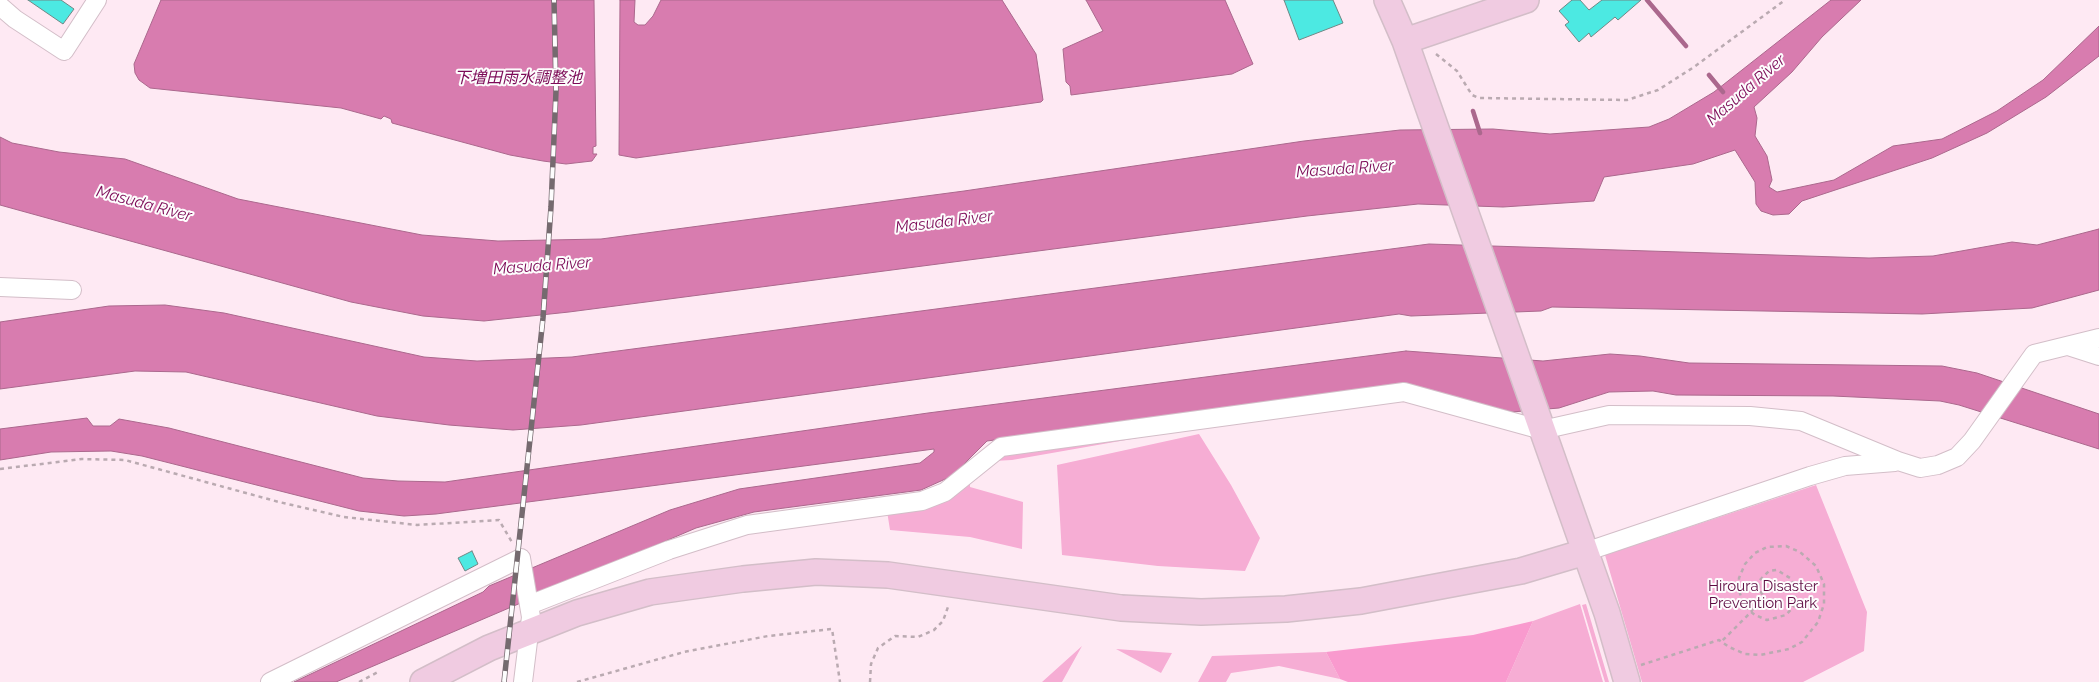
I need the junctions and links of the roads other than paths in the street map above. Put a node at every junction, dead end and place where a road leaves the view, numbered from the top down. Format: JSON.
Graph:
{"nodes":[{"id":1,"x":98,"y":0,"type":"edge"},
{"id":2,"x":1387,"y":0,"type":"edge"},
{"id":3,"x":1526,"y":0,"type":"edge"},
{"id":4,"x":0,"y":6,"type":"edge"},
{"id":5,"x":1405,"y":41,"type":"junction"},
{"id":6,"x":0,"y":288,"type":"edge"},
{"id":7,"x":72,"y":290,"type":"dead end"},
{"id":8,"x":2099,"y":338,"type":"edge"},
{"id":9,"x":2068,"y":346,"type":"junction"},
{"id":10,"x":2099,"y":356,"type":"edge"},
{"id":11,"x":1540,"y":426,"type":"junction"},
{"id":12,"x":1898,"y":461,"type":"junction"},
{"id":13,"x":1585,"y":552,"type":"junction"},
{"id":14,"x":529,"y":603,"type":"junction"},
{"id":15,"x":530,"y":631,"type":"junction"},
{"id":16,"x":1630,"y":675,"type":"edge"},
{"id":17,"x":270,"y":682,"type":"edge"},
{"id":18,"x":423,"y":682,"type":"edge"},
{"id":19,"x":523,"y":682,"type":"edge"}],
"edges":[{"from":1,"to":4,"type":"street"},
{"from":2,"to":5,"type":"street"},
{"from":3,"to":5,"type":"street"},
{"from":5,"to":11,"type":"street"},
{"from":6,"to":7,"type":"street"},
{"from":8,"to":9,"type":"street"},
{"from":9,"to":10,"type":"street"},
{"from":9,"to":12,"type":"street"},
{"from":11,"to":12,"type":"street"},
{"from":11,"to":13,"type":"street"},
{"from":11,"to":14,"type":"street"},
{"from":12,"to":13,"type":"street"},
{"from":13,"to":15,"type":"street"},
{"from":13,"to":16,"type":"street"},
{"from":14,"to":15,"type":"street"},
{"from":14,"to":17,"type":"street"},
{"from":15,"to":18,"type":"street"},
{"from":15,"to":19,"type":"street"}]}
